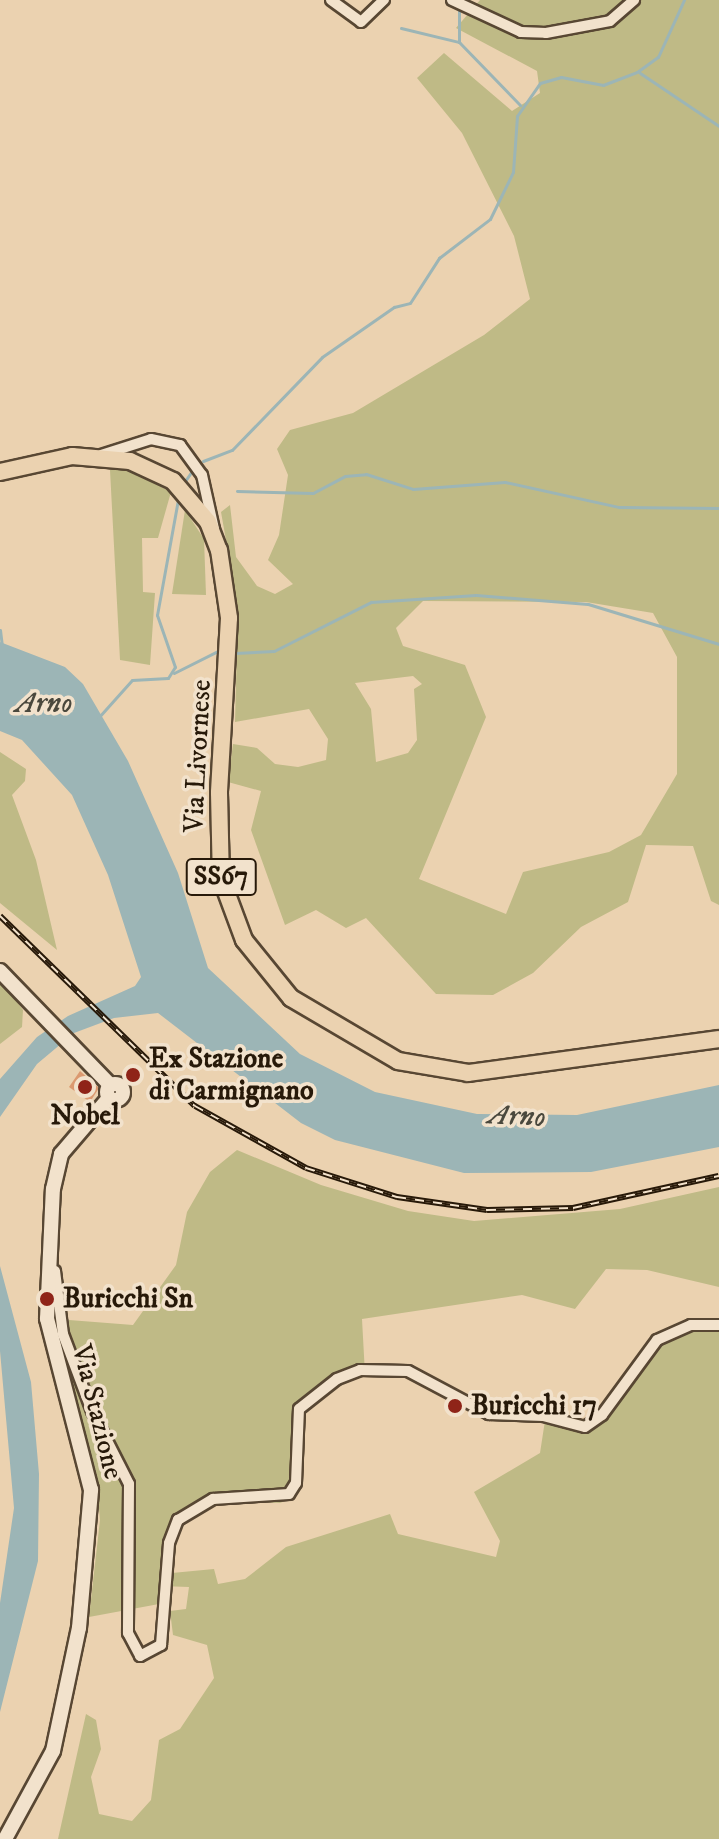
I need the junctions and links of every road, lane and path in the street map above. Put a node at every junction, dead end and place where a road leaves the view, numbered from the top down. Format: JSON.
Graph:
{"nodes":[{"id":1,"x":331,"y":0,"type":"edge"},
{"id":2,"x":384,"y":0,"type":"edge"},
{"id":3,"x":452,"y":0,"type":"edge"},
{"id":4,"x":634,"y":0,"type":"edge"},
{"id":5,"x":101,"y":455,"type":"junction"},
{"id":6,"x":0,"y":472,"type":"edge"},
{"id":7,"x":215,"y":539,"type":"junction"},
{"id":8,"x":0,"y":971,"type":"edge"},
{"id":9,"x":719,"y":1039,"type":"edge"},
{"id":10,"x":54,"y":1260,"type":"junction"},
{"id":11,"x":719,"y":1325,"type":"edge"},
{"id":12,"x":5,"y":1839,"type":"edge"}],
"edges":[{"from":1,"to":2,"type":"street"},
{"from":3,"to":4,"type":"street"},
{"from":5,"to":6,"type":"main road","name":"Via Livornese","number":"SS67"},
{"from":5,"to":7,"type":"main road","name":"Via Livornese","number":"SS67"},
{"from":5,"to":7,"type":"street"},
{"from":7,"to":9,"type":"main road","name":"Via Livornese","number":"SS67"},
{"from":8,"to":10,"type":"street","name":"Via Stazione"},
{"from":10,"to":11,"type":"street"},
{"from":10,"to":12,"type":"street","name":"Via Stazione"}]}
